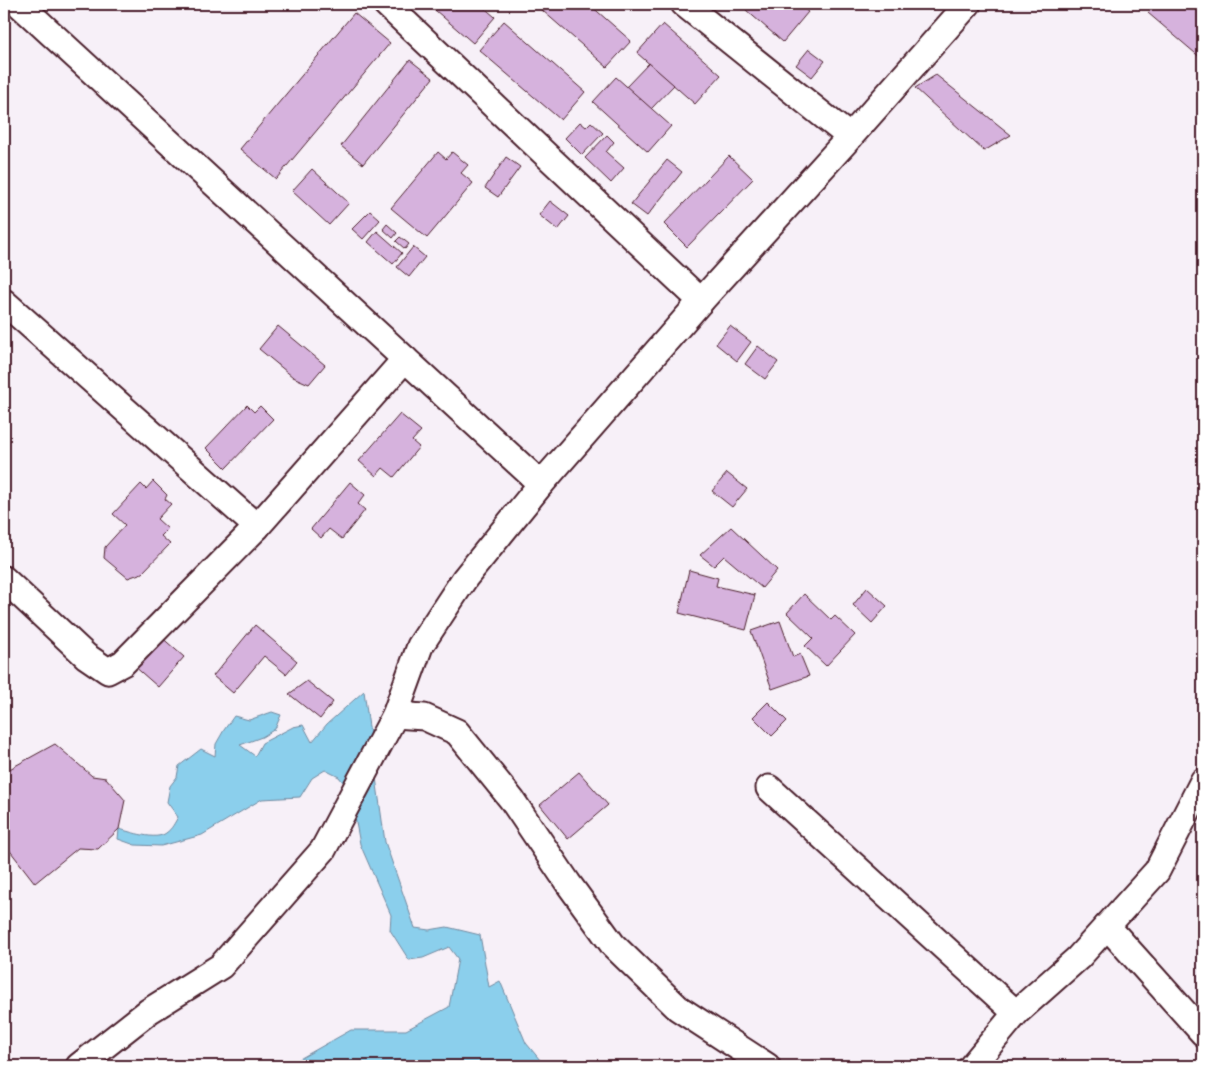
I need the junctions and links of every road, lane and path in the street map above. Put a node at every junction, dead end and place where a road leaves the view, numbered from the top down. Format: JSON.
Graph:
{"nodes":[{"id":1,"x":11,"y":4,"type":"edge"},
{"id":2,"x":20,"y":4,"type":"edge"},
{"id":3,"x":386,"y":4,"type":"edge"},
{"id":4,"x":684,"y":4,"type":"edge"},
{"id":5,"x":963,"y":5,"type":"edge"},
{"id":6,"x":4,"y":12,"type":"edge"},
{"id":7,"x":850,"y":137,"type":"junction"},
{"id":8,"x":700,"y":301,"type":"junction"},
{"id":9,"x":4,"y":302,"type":"edge"},
{"id":10,"x":405,"y":359,"type":"junction"},
{"id":11,"x":541,"y":484,"type":"junction"},
{"id":12,"x":257,"y":527,"type":"junction"},
{"id":13,"x":4,"y":579,"type":"edge"},
{"id":14,"x":395,"y":715,"type":"junction"},
{"id":15,"x":1203,"y":781,"type":"edge"},
{"id":16,"x":769,"y":788,"type":"dead end"},
{"id":17,"x":1107,"y":926,"type":"junction"},
{"id":18,"x":1016,"y":1013,"type":"junction"},
{"id":19,"x":1203,"y":1033,"type":"edge"},
{"id":20,"x":80,"y":1066,"type":"edge"},
{"id":21,"x":767,"y":1066,"type":"edge"},
{"id":22,"x":972,"y":1066,"type":"edge"}],
"edges":[{"from":1,"to":6,"type":"street"},
{"from":2,"to":10,"type":"street"},
{"from":3,"to":8,"type":"street"},
{"from":4,"to":7,"type":"street"},
{"from":5,"to":7,"type":"street"},
{"from":7,"to":8,"type":"street"},
{"from":8,"to":11,"type":"street"},
{"from":9,"to":12,"type":"street"},
{"from":10,"to":11,"type":"street"},
{"from":10,"to":12,"type":"street"},
{"from":11,"to":14,"type":"street"},
{"from":12,"to":13,"type":"street"},
{"from":14,"to":20,"type":"street"},
{"from":14,"to":21,"type":"street"},
{"from":15,"to":17,"type":"street"},
{"from":16,"to":18,"type":"street"},
{"from":17,"to":18,"type":"street"},
{"from":17,"to":19,"type":"street"},
{"from":18,"to":22,"type":"street"}]}
